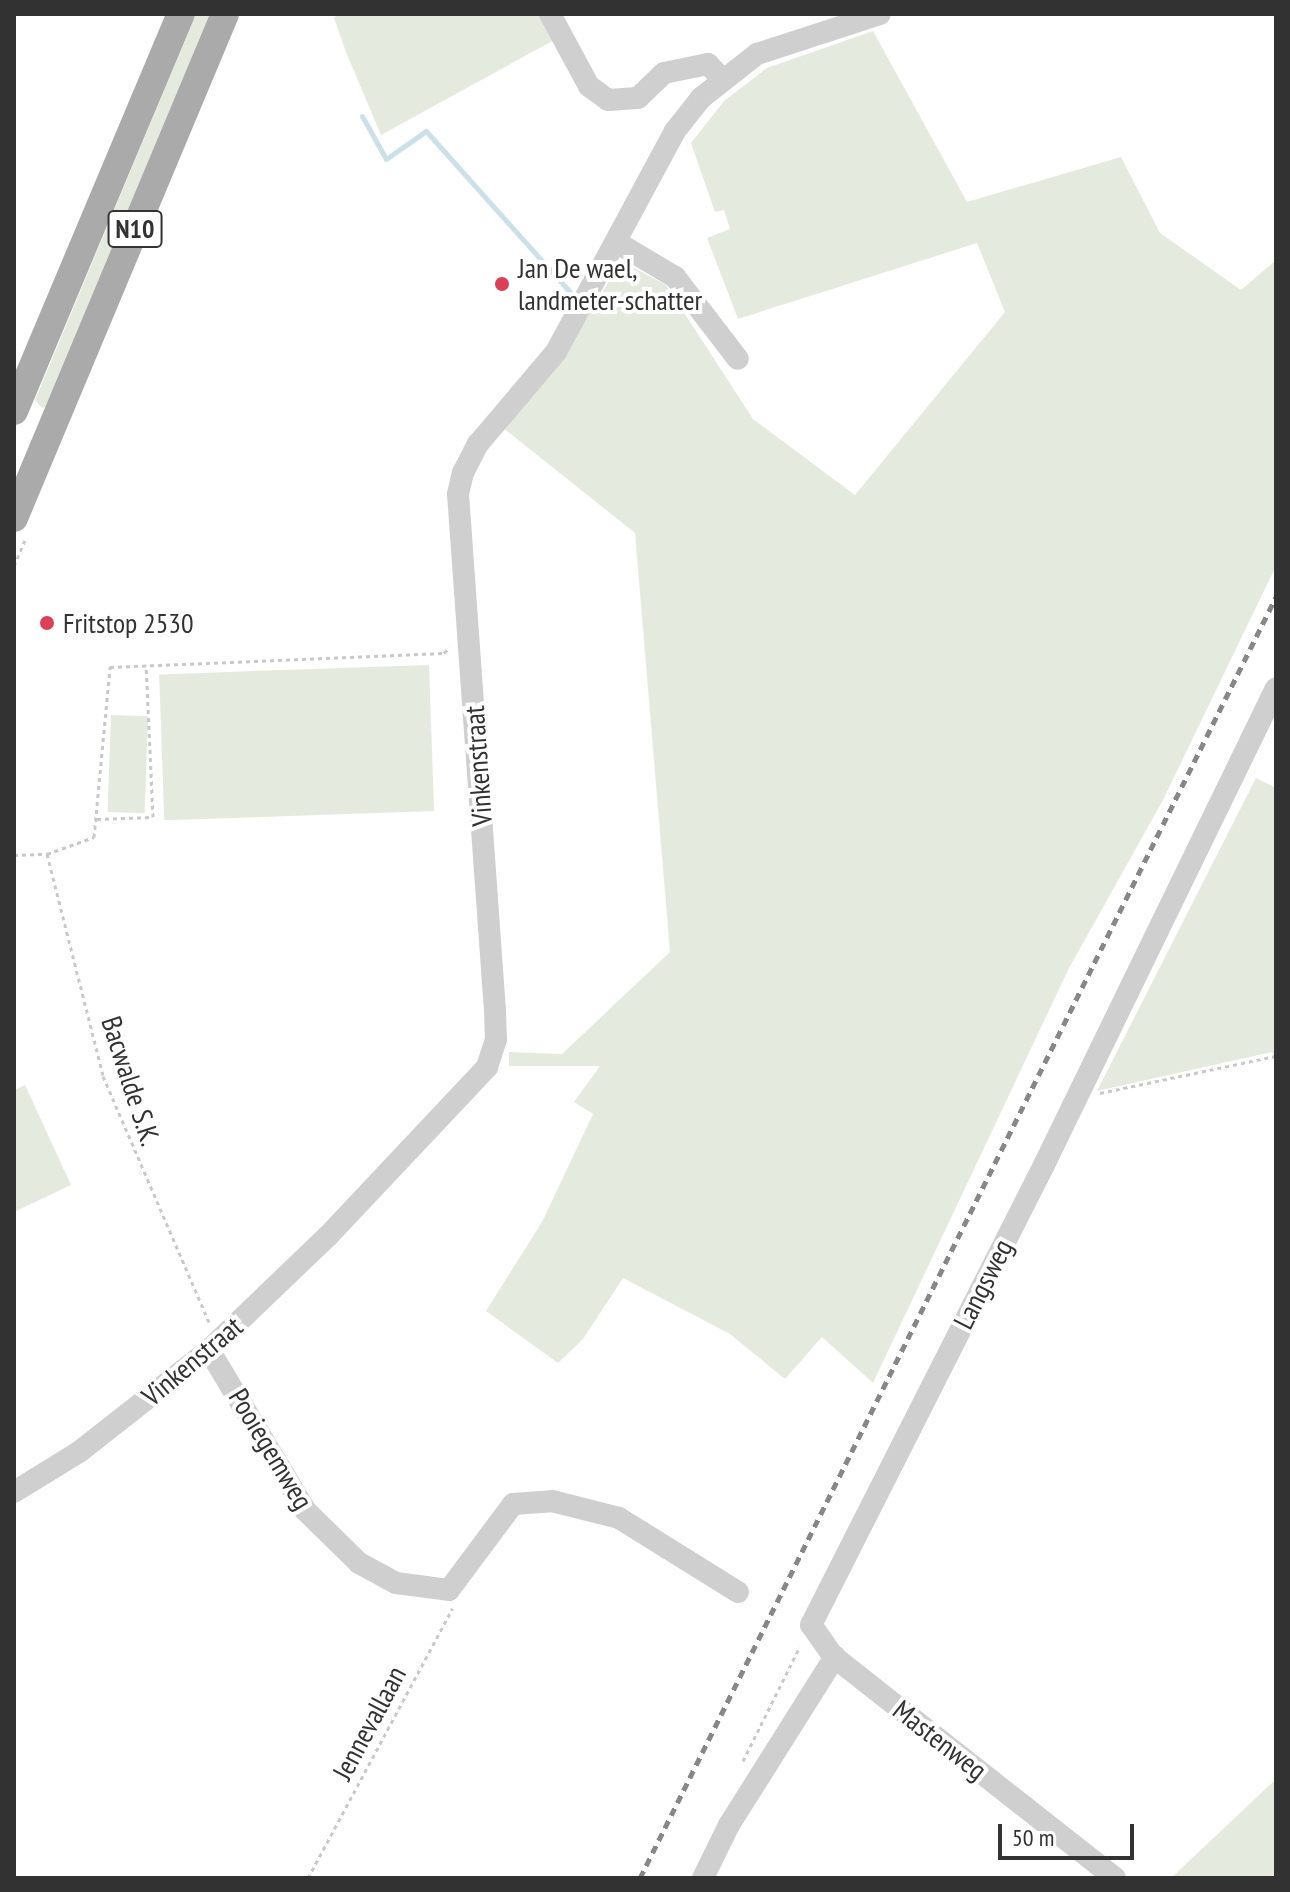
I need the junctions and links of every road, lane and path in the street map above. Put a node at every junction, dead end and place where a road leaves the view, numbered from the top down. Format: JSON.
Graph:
{"nodes":[{"id":1,"x":181,"y":14,"type":"edge"},
{"id":2,"x":225,"y":14,"type":"edge"},
{"id":3,"x":550,"y":14,"type":"edge"},
{"id":4,"x":880,"y":14,"type":"edge"},
{"id":5,"x":722,"y":79,"type":"junction"},
{"id":6,"x":616,"y":242,"type":"junction"},
{"id":7,"x":738,"y":359,"type":"dead end"},
{"id":8,"x":14,"y":411,"type":"edge"},
{"id":9,"x":14,"y":518,"type":"edge"},
{"id":10,"x":444,"y":653,"type":"dead end"},
{"id":11,"x":146,"y":665,"type":"junction"},
{"id":12,"x":1276,"y":688,"type":"edge"},
{"id":13,"x":96,"y":819,"type":"junction"},
{"id":14,"x":47,"y":854,"type":"junction"},
{"id":15,"x":14,"y":855,"type":"edge"},
{"id":16,"x":1276,"y":1056,"type":"edge"},
{"id":17,"x":1077,"y":1097,"type":"junction"},
{"id":18,"x":214,"y":1346,"type":"junction"},
{"id":19,"x":14,"y":1492,"type":"edge"},
{"id":20,"x":449,"y":1590,"type":"junction"},
{"id":21,"x":738,"y":1592,"type":"dead end"},
{"id":22,"x":811,"y":1625,"type":"junction"},
{"id":23,"x":835,"y":1657,"type":"junction"},
{"id":24,"x":741,"y":1766,"type":"dead end"},
{"id":25,"x":308,"y":1878,"type":"edge"},
{"id":26,"x":703,"y":1878,"type":"edge"},
{"id":27,"x":1115,"y":1878,"type":"edge"}],
"edges":[{"from":1,"to":8,"type":"main road","number":"N10"},
{"from":2,"to":9,"type":"main road","number":"N10"},
{"from":3,"to":5,"type":"street"},
{"from":4,"to":5,"type":"street","name":"Vinkenstraat"},
{"from":5,"to":6,"type":"street","name":"Vinkenstraat"},
{"from":6,"to":7,"type":"street"},
{"from":6,"to":18,"type":"street","name":"Vinkenstraat"},
{"from":10,"to":11,"type":"path"},
{"from":11,"to":13,"type":"path"},
{"from":11,"to":13,"type":"path"},
{"from":12,"to":17,"type":"street","name":"Langsweg"},
{"from":13,"to":14,"type":"path"},
{"from":14,"to":15,"type":"path"},
{"from":14,"to":18,"type":"path","name":"Bacwalde S.K."},
{"from":16,"to":17,"type":"path"},
{"from":17,"to":22,"type":"street","name":"Langsweg"},
{"from":18,"to":19,"type":"street","name":"Vinkenstraat"},
{"from":18,"to":20,"type":"street","name":"Pooiegemweg"},
{"from":20,"to":21,"type":"street"},
{"from":20,"to":25,"type":"path","name":"Jennevallaan"},
{"from":22,"to":23,"type":"street","name":"Mastenweg"},
{"from":22,"to":24,"type":"path"},
{"from":23,"to":26,"type":"street"},
{"from":23,"to":27,"type":"street","name":"Mastenweg"}]}
